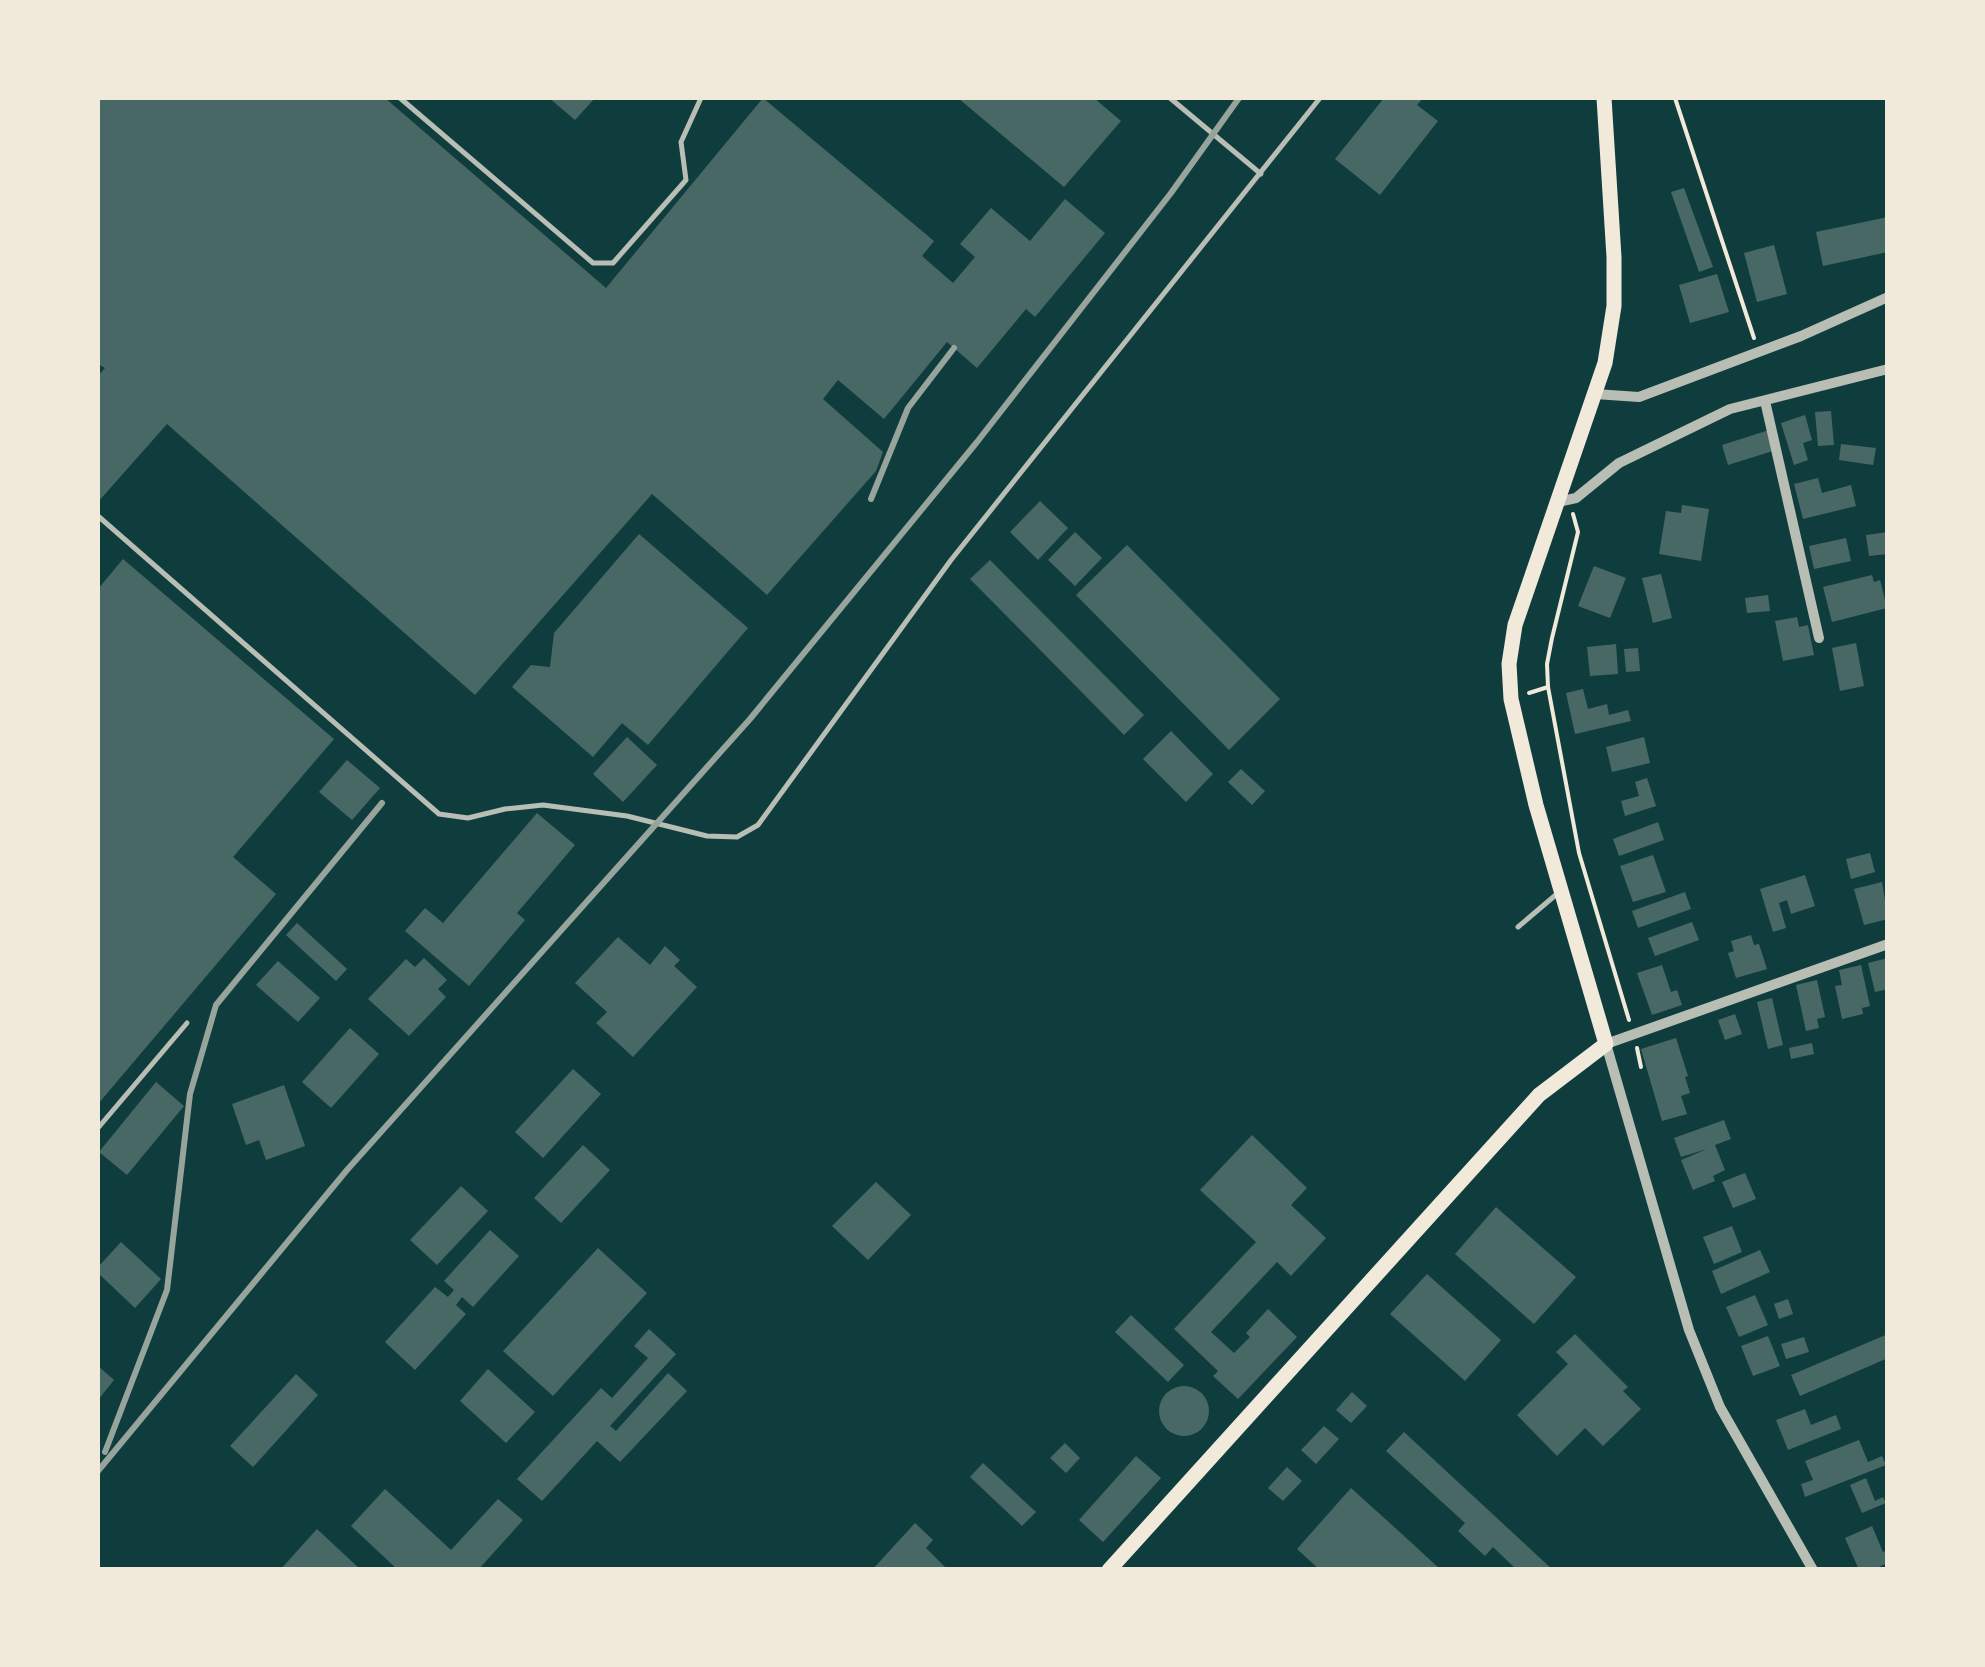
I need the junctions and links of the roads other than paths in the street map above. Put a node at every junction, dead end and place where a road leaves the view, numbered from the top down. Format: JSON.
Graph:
{"nodes":[{"id":1,"x":400,"y":98,"type":"edge"},
{"id":2,"x":700,"y":98,"type":"edge"},
{"id":3,"x":1170,"y":98,"type":"edge"},
{"id":4,"x":1320,"y":98,"type":"edge"},
{"id":5,"x":1604,"y":98,"type":"edge"},
{"id":6,"x":1261,"y":174,"type":"junction"},
{"id":7,"x":1888,"y":297,"type":"edge"},
{"id":8,"x":1888,"y":369,"type":"edge"},
{"id":9,"x":1594,"y":394,"type":"junction"},
{"id":10,"x":1765,"y":401,"type":"junction"},
{"id":11,"x":1558,"y":502,"type":"junction"},
{"id":12,"x":98,"y":516,"type":"edge"},
{"id":13,"x":1819,"y":638,"type":"dead end"},
{"id":14,"x":1560,"y":891,"type":"junction"},
{"id":15,"x":1518,"y":927,"type":"dead end"},
{"id":16,"x":1888,"y":944,"type":"edge"},
{"id":17,"x":188,"y":1023,"type":"dead end"},
{"id":18,"x":1606,"y":1044,"type":"junction"},
{"id":19,"x":98,"y":1128,"type":"edge"},
{"id":20,"x":1110,"y":1570,"type":"edge"},
{"id":21,"x":1813,"y":1570,"type":"edge"}],
"edges":[{"from":1,"to":2,"type":"lane"},
{"from":3,"to":6,"type":"lane"},
{"from":4,"to":6,"type":"lane"},
{"from":5,"to":9,"type":"main road"},
{"from":6,"to":12,"type":"lane"},
{"from":7,"to":9,"type":"street"},
{"from":8,"to":10,"type":"street"},
{"from":9,"to":11,"type":"main road"},
{"from":10,"to":11,"type":"street"},
{"from":10,"to":13,"type":"street"},
{"from":11,"to":14,"type":"main road"},
{"from":14,"to":15,"type":"lane"},
{"from":14,"to":18,"type":"main road"},
{"from":16,"to":18,"type":"street"},
{"from":17,"to":19,"type":"lane"},
{"from":18,"to":20,"type":"main road"},
{"from":18,"to":21,"type":"street"}]}
